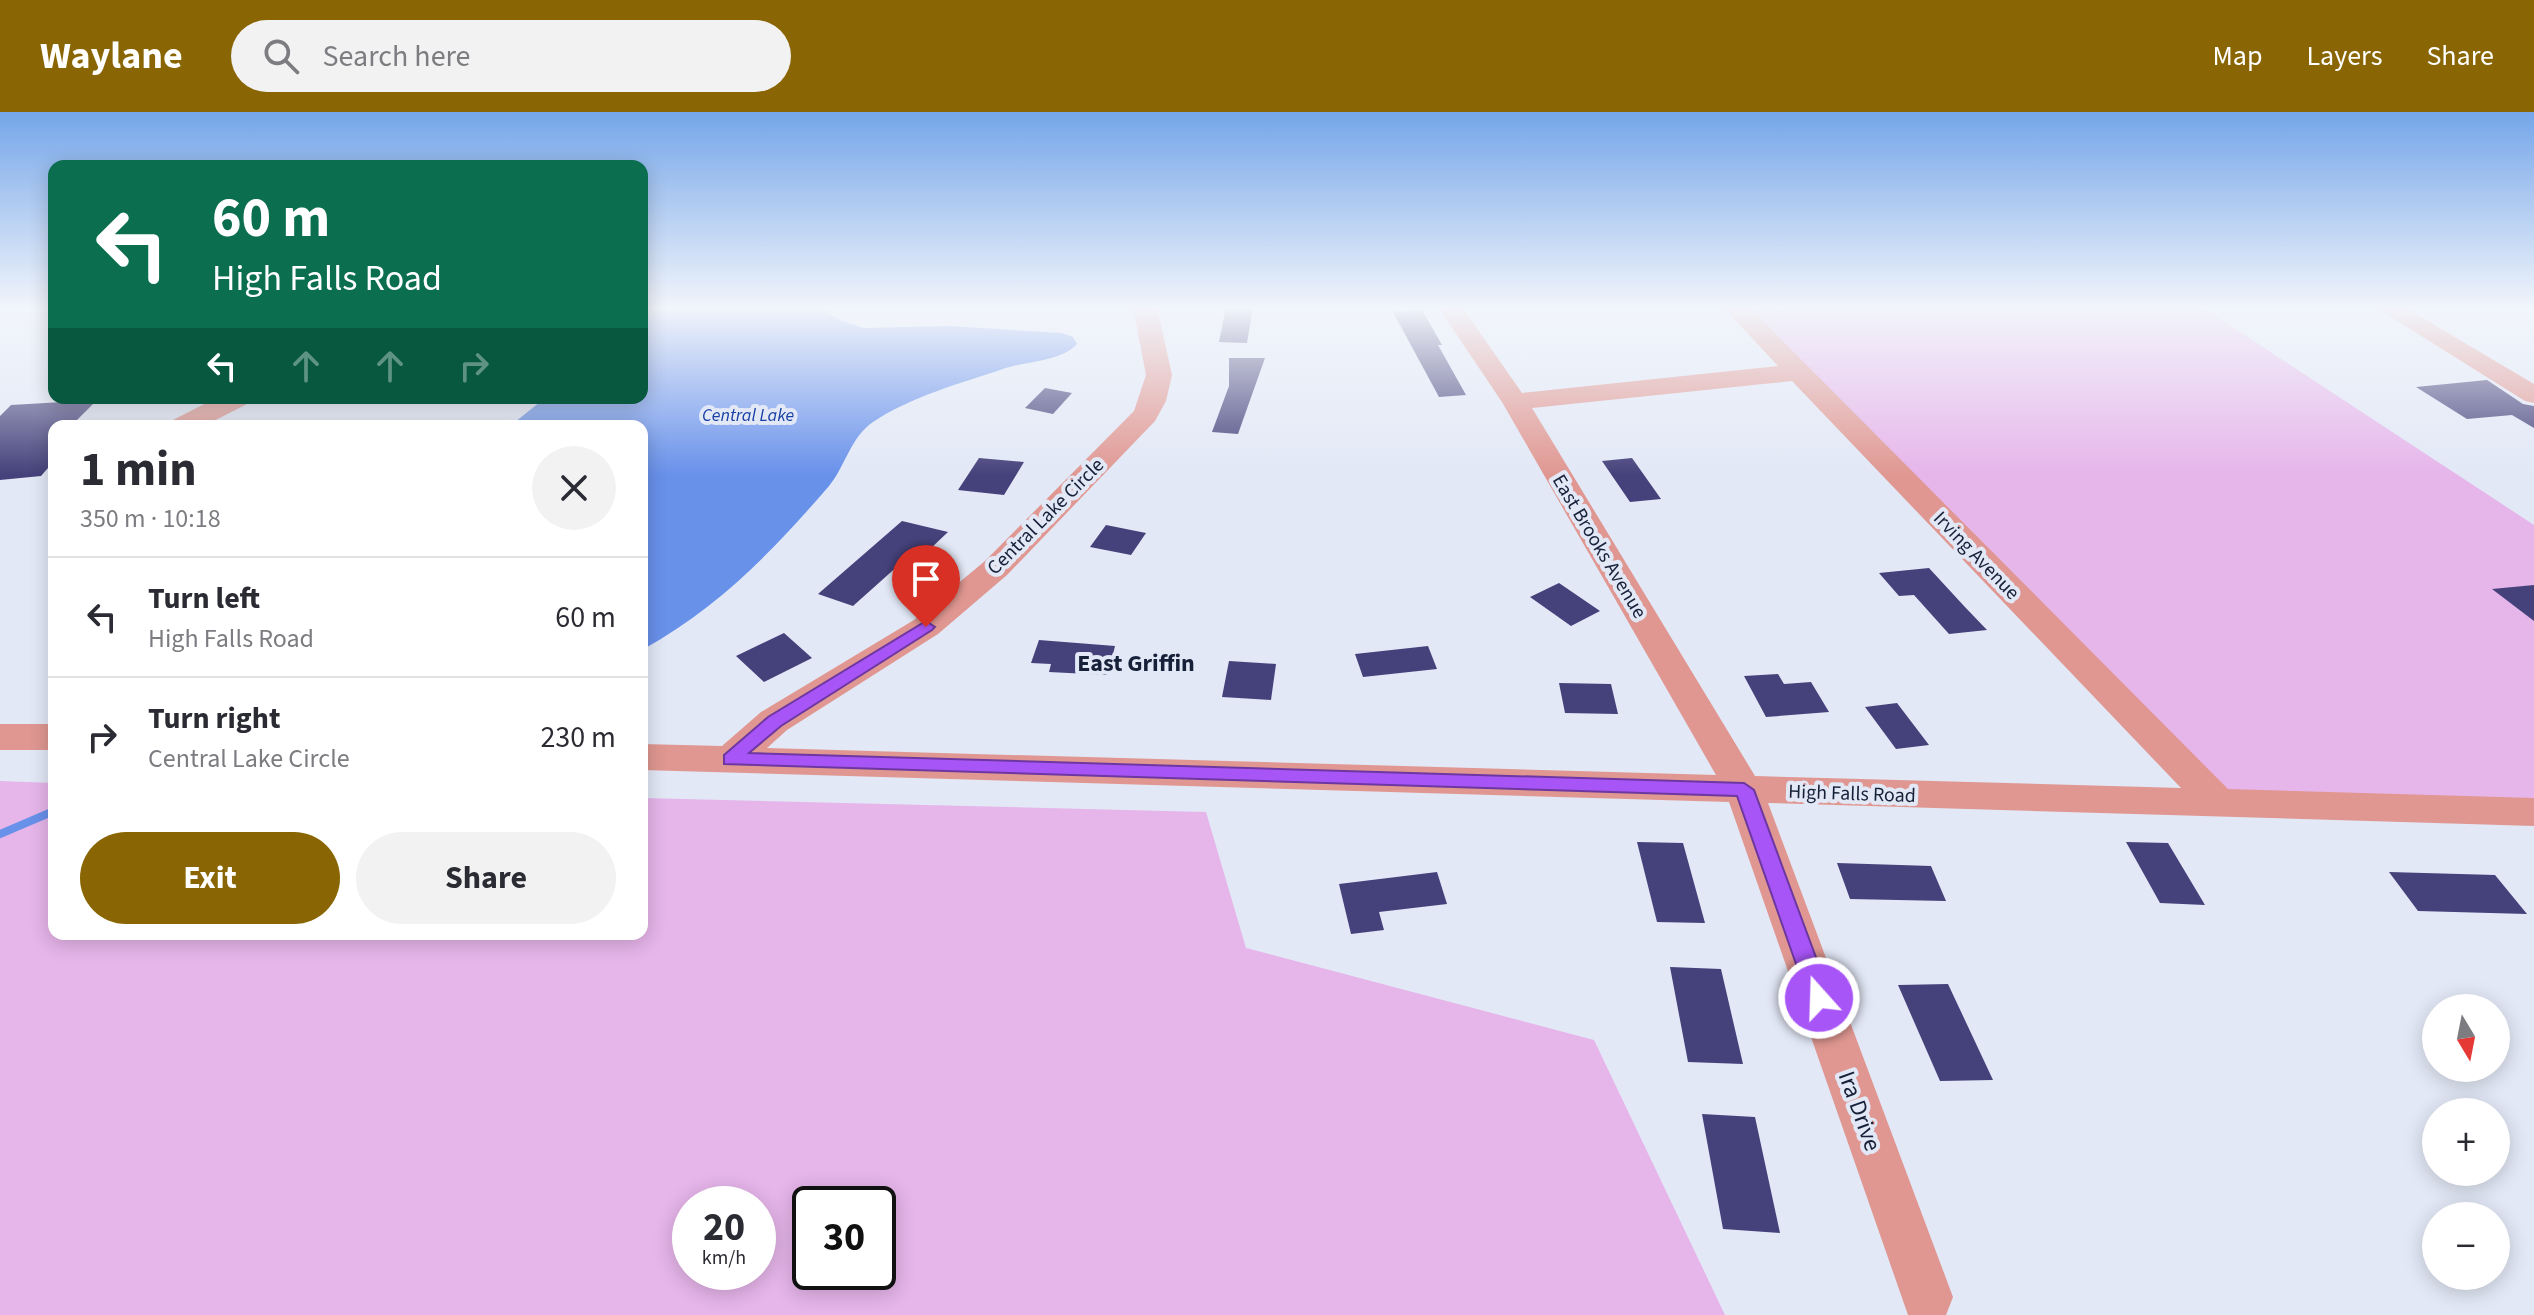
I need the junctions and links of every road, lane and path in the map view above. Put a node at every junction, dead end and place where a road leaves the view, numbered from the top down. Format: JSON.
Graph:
{"nodes":[{"id":1,"x":1158,"y":363,"type":"edge"},
{"id":2,"x":1488,"y":363,"type":"edge"},
{"id":3,"x":1790,"y":363,"type":"edge"},
{"id":4,"x":2481,"y":363,"type":"edge"},
{"id":5,"x":1799,"y":372,"type":"junction"},
{"id":6,"x":2533,"y":394,"type":"edge"},
{"id":7,"x":1515,"y":402,"type":"junction"},
{"id":8,"x":225,"y":404,"type":"edge"},
{"id":9,"x":195,"y":420,"type":"edge"},
{"id":10,"x":0,"y":737,"type":"edge"},
{"id":11,"x":48,"y":737,"type":"edge"},
{"id":12,"x":648,"y":757,"type":"edge"},
{"id":13,"x":731,"y":759,"type":"junction"},
{"id":14,"x":1744,"y":790,"type":"junction"},
{"id":15,"x":2219,"y":804,"type":"junction"},
{"id":16,"x":2526,"y":821,"type":"edge"},
{"id":17,"x":1927,"y":1297,"type":"dead end"}],
"edges":[{"from":1,"to":13,"type":"street","name":"Central Lake Circle"},
{"from":2,"to":7,"type":"street","name":"East Brooks Avenue"},
{"from":3,"to":5,"type":"street","name":"Irving Avenue"},
{"from":4,"to":6,"type":"street"},
{"from":5,"to":7,"type":"street"},
{"from":5,"to":15,"type":"street","name":"Irving Avenue"},
{"from":7,"to":14,"type":"street","name":"East Brooks Avenue"},
{"from":8,"to":9,"type":"street"},
{"from":10,"to":11,"type":"street"},
{"from":12,"to":13,"type":"street","name":"High Falls Road"},
{"from":13,"to":14,"type":"street","name":"High Falls Road"},
{"from":14,"to":15,"type":"street","name":"High Falls Road"},
{"from":14,"to":17,"type":"street","name":"Ira Drive"},
{"from":15,"to":16,"type":"street","name":"High Falls Road"}]}
